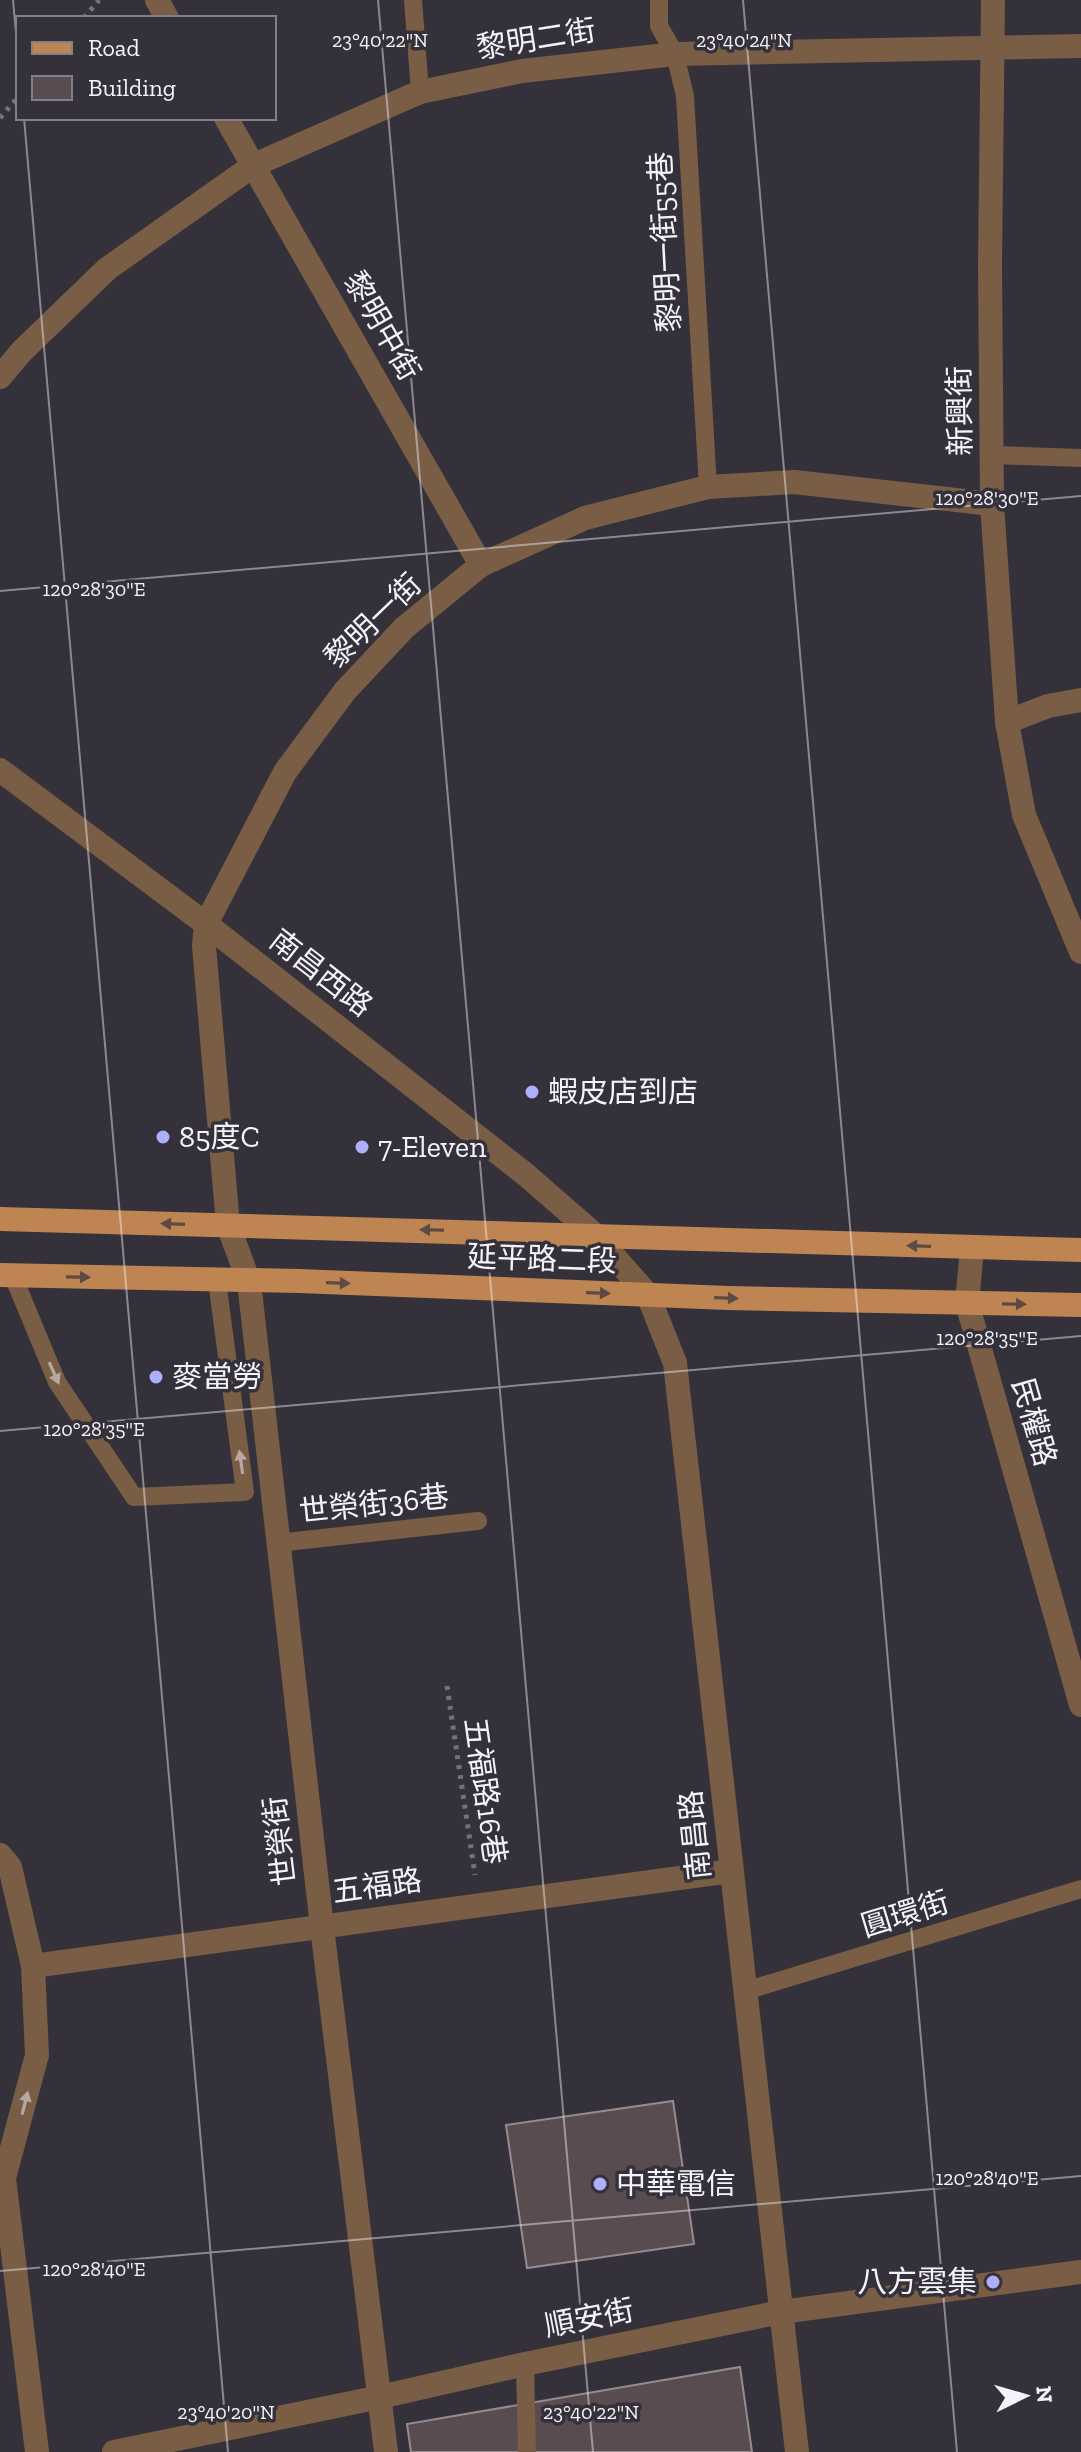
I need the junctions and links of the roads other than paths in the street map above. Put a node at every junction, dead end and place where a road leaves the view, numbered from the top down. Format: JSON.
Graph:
{"nodes":[{"id":1,"x":413,"y":0,"type":"edge"},
{"id":2,"x":659,"y":0,"type":"edge"},
{"id":3,"x":993,"y":0,"type":"edge"},
{"id":4,"x":1081,"y":46,"type":"edge"},
{"id":5,"x":991,"y":47,"type":"junction"},
{"id":6,"x":675,"y":54,"type":"junction"},
{"id":7,"x":420,"y":92,"type":"junction"},
{"id":8,"x":227,"y":120,"type":"edge"},
{"id":9,"x":254,"y":165,"type":"junction"},
{"id":10,"x":0,"y":377,"type":"edge"},
{"id":11,"x":992,"y":455,"type":"junction"},
{"id":12,"x":1081,"y":458,"type":"edge"},
{"id":13,"x":708,"y":487,"type":"junction"},
{"id":14,"x":992,"y":504,"type":"junction"},
{"id":15,"x":481,"y":565,"type":"junction"},
{"id":16,"x":1081,"y":700,"type":"edge"},
{"id":17,"x":1007,"y":722,"type":"junction"},
{"id":18,"x":0,"y":770,"type":"edge"},
{"id":19,"x":206,"y":924,"type":"junction"},
{"id":20,"x":1081,"y":952,"type":"edge"},
{"id":21,"x":0,"y":1219,"type":"edge"},
{"id":22,"x":228,"y":1225,"type":"junction"},
{"id":23,"x":594,"y":1234,"type":"junction"},
{"id":24,"x":972,"y":1248,"type":"junction"},
{"id":25,"x":1081,"y":1250,"type":"edge"},
{"id":26,"x":7,"y":1275,"type":"edge"},
{"id":27,"x":217,"y":1281,"type":"junction"},
{"id":28,"x":249,"y":1282,"type":"junction"},
{"id":29,"x":648,"y":1295,"type":"junction"},
{"id":30,"x":967,"y":1303,"type":"junction"},
{"id":31,"x":1081,"y":1305,"type":"edge"},
{"id":32,"x":478,"y":1521,"type":"dead end"},
{"id":33,"x":277,"y":1543,"type":"junction"},
{"id":34,"x":1081,"y":1705,"type":"edge"},
{"id":35,"x":0,"y":1855,"type":"edge"},
{"id":36,"x":731,"y":1871,"type":"junction"},
{"id":37,"x":1081,"y":1889,"type":"edge"},
{"id":38,"x":322,"y":1927,"type":"junction"},
{"id":39,"x":33,"y":1966,"type":"junction"},
{"id":40,"x":745,"y":1991,"type":"junction"},
{"id":41,"x":2,"y":2179,"type":"edge"},
{"id":42,"x":1081,"y":2272,"type":"edge"},
{"id":43,"x":781,"y":2312,"type":"junction"},
{"id":44,"x":525,"y":2364,"type":"junction"},
{"id":45,"x":380,"y":2397,"type":"junction"},
{"id":46,"x":37,"y":2452,"type":"edge"},
{"id":47,"x":114,"y":2452,"type":"edge"},
{"id":48,"x":386,"y":2452,"type":"edge"},
{"id":49,"x":527,"y":2452,"type":"edge"},
{"id":50,"x":797,"y":2452,"type":"edge"}],
"edges":[{"from":1,"to":7,"type":"lane"},
{"from":2,"to":6,"type":"lane","name":"黎明一街55巷"},
{"from":3,"to":5,"type":"street","name":"新興街"},
{"from":4,"to":5,"type":"street","name":"黎明二街"},
{"from":5,"to":6,"type":"street","name":"黎明二街"},
{"from":5,"to":11,"type":"street","name":"新興街"},
{"from":6,"to":7,"type":"street","name":"黎明二街"},
{"from":6,"to":13,"type":"lane","name":"黎明一街55巷"},
{"from":7,"to":9,"type":"street","name":"黎明二街"},
{"from":8,"to":9,"type":"street","name":"黎明中街"},
{"from":9,"to":10,"type":"street","name":"黎明二街"},
{"from":9,"to":15,"type":"street","name":"黎明中街"},
{"from":11,"to":12,"type":"lane"},
{"from":11,"to":14,"type":"street","name":"新興街"},
{"from":13,"to":14,"type":"street","name":"黎明一街"},
{"from":13,"to":15,"type":"street","name":"黎明一街"},
{"from":14,"to":17,"type":"street","name":"新興街"},
{"from":15,"to":19,"type":"street","name":"黎明一街"},
{"from":16,"to":17,"type":"street"},
{"from":17,"to":20,"type":"street","name":"新興街"},
{"from":18,"to":19,"type":"street","name":"南昌西路"},
{"from":19,"to":22,"type":"street","name":"黎明一街"},
{"from":19,"to":23,"type":"street","name":"南昌西路"},
{"from":22,"to":21,"type":"main road","name":"延平路二段","one_way":true},
{"from":23,"to":22,"type":"main road","name":"延平路二段","one_way":true},
{"from":22,"to":28,"type":"street","name":"世榮街"},
{"from":24,"to":23,"type":"main road","name":"延平路二段","one_way":true},
{"from":23,"to":29,"type":"street","name":"南昌路"},
{"from":24,"to":25,"type":"main road","name":"延平路二段"},
{"from":24,"to":30,"type":"street","name":"民權路"},
{"from":26,"to":27,"type":"main road","name":"延平路二段","one_way":true},
{"from":26,"to":27,"type":"lane","one_way":true},
{"from":27,"to":28,"type":"main road","name":"延平路二段"},
{"from":28,"to":29,"type":"main road","name":"延平路二段","one_way":true},
{"from":28,"to":33,"type":"street","name":"世榮街"},
{"from":29,"to":30,"type":"main road","name":"延平路二段","one_way":true},
{"from":29,"to":36,"type":"street","name":"南昌路"},
{"from":30,"to":31,"type":"main road","name":"延平路二段","one_way":true},
{"from":30,"to":34,"type":"street","name":"民權路"},
{"from":32,"to":33,"type":"lane","name":"世榮街36巷"},
{"from":33,"to":38,"type":"street","name":"世榮街"},
{"from":35,"to":39,"type":"street"},
{"from":36,"to":38,"type":"street","name":"五福路"},
{"from":36,"to":40,"type":"street","name":"南昌路"},
{"from":37,"to":40,"type":"lane","name":"圓環街"},
{"from":38,"to":39,"type":"street","name":"五福路"},
{"from":38,"to":45,"type":"street","name":"世榮街"},
{"from":41,"to":39,"type":"street","one_way":true},
{"from":40,"to":43,"type":"street","name":"南昌路"},
{"from":41,"to":46,"type":"street"},
{"from":42,"to":43,"type":"street","name":"順安街"},
{"from":43,"to":44,"type":"street","name":"順安街"},
{"from":43,"to":50,"type":"street","name":"南昌路"},
{"from":44,"to":45,"type":"street","name":"順安街"},
{"from":44,"to":49,"type":"lane"},
{"from":45,"to":47,"type":"street","name":"順安街"},
{"from":45,"to":48,"type":"street","name":"世榮街"}]}
